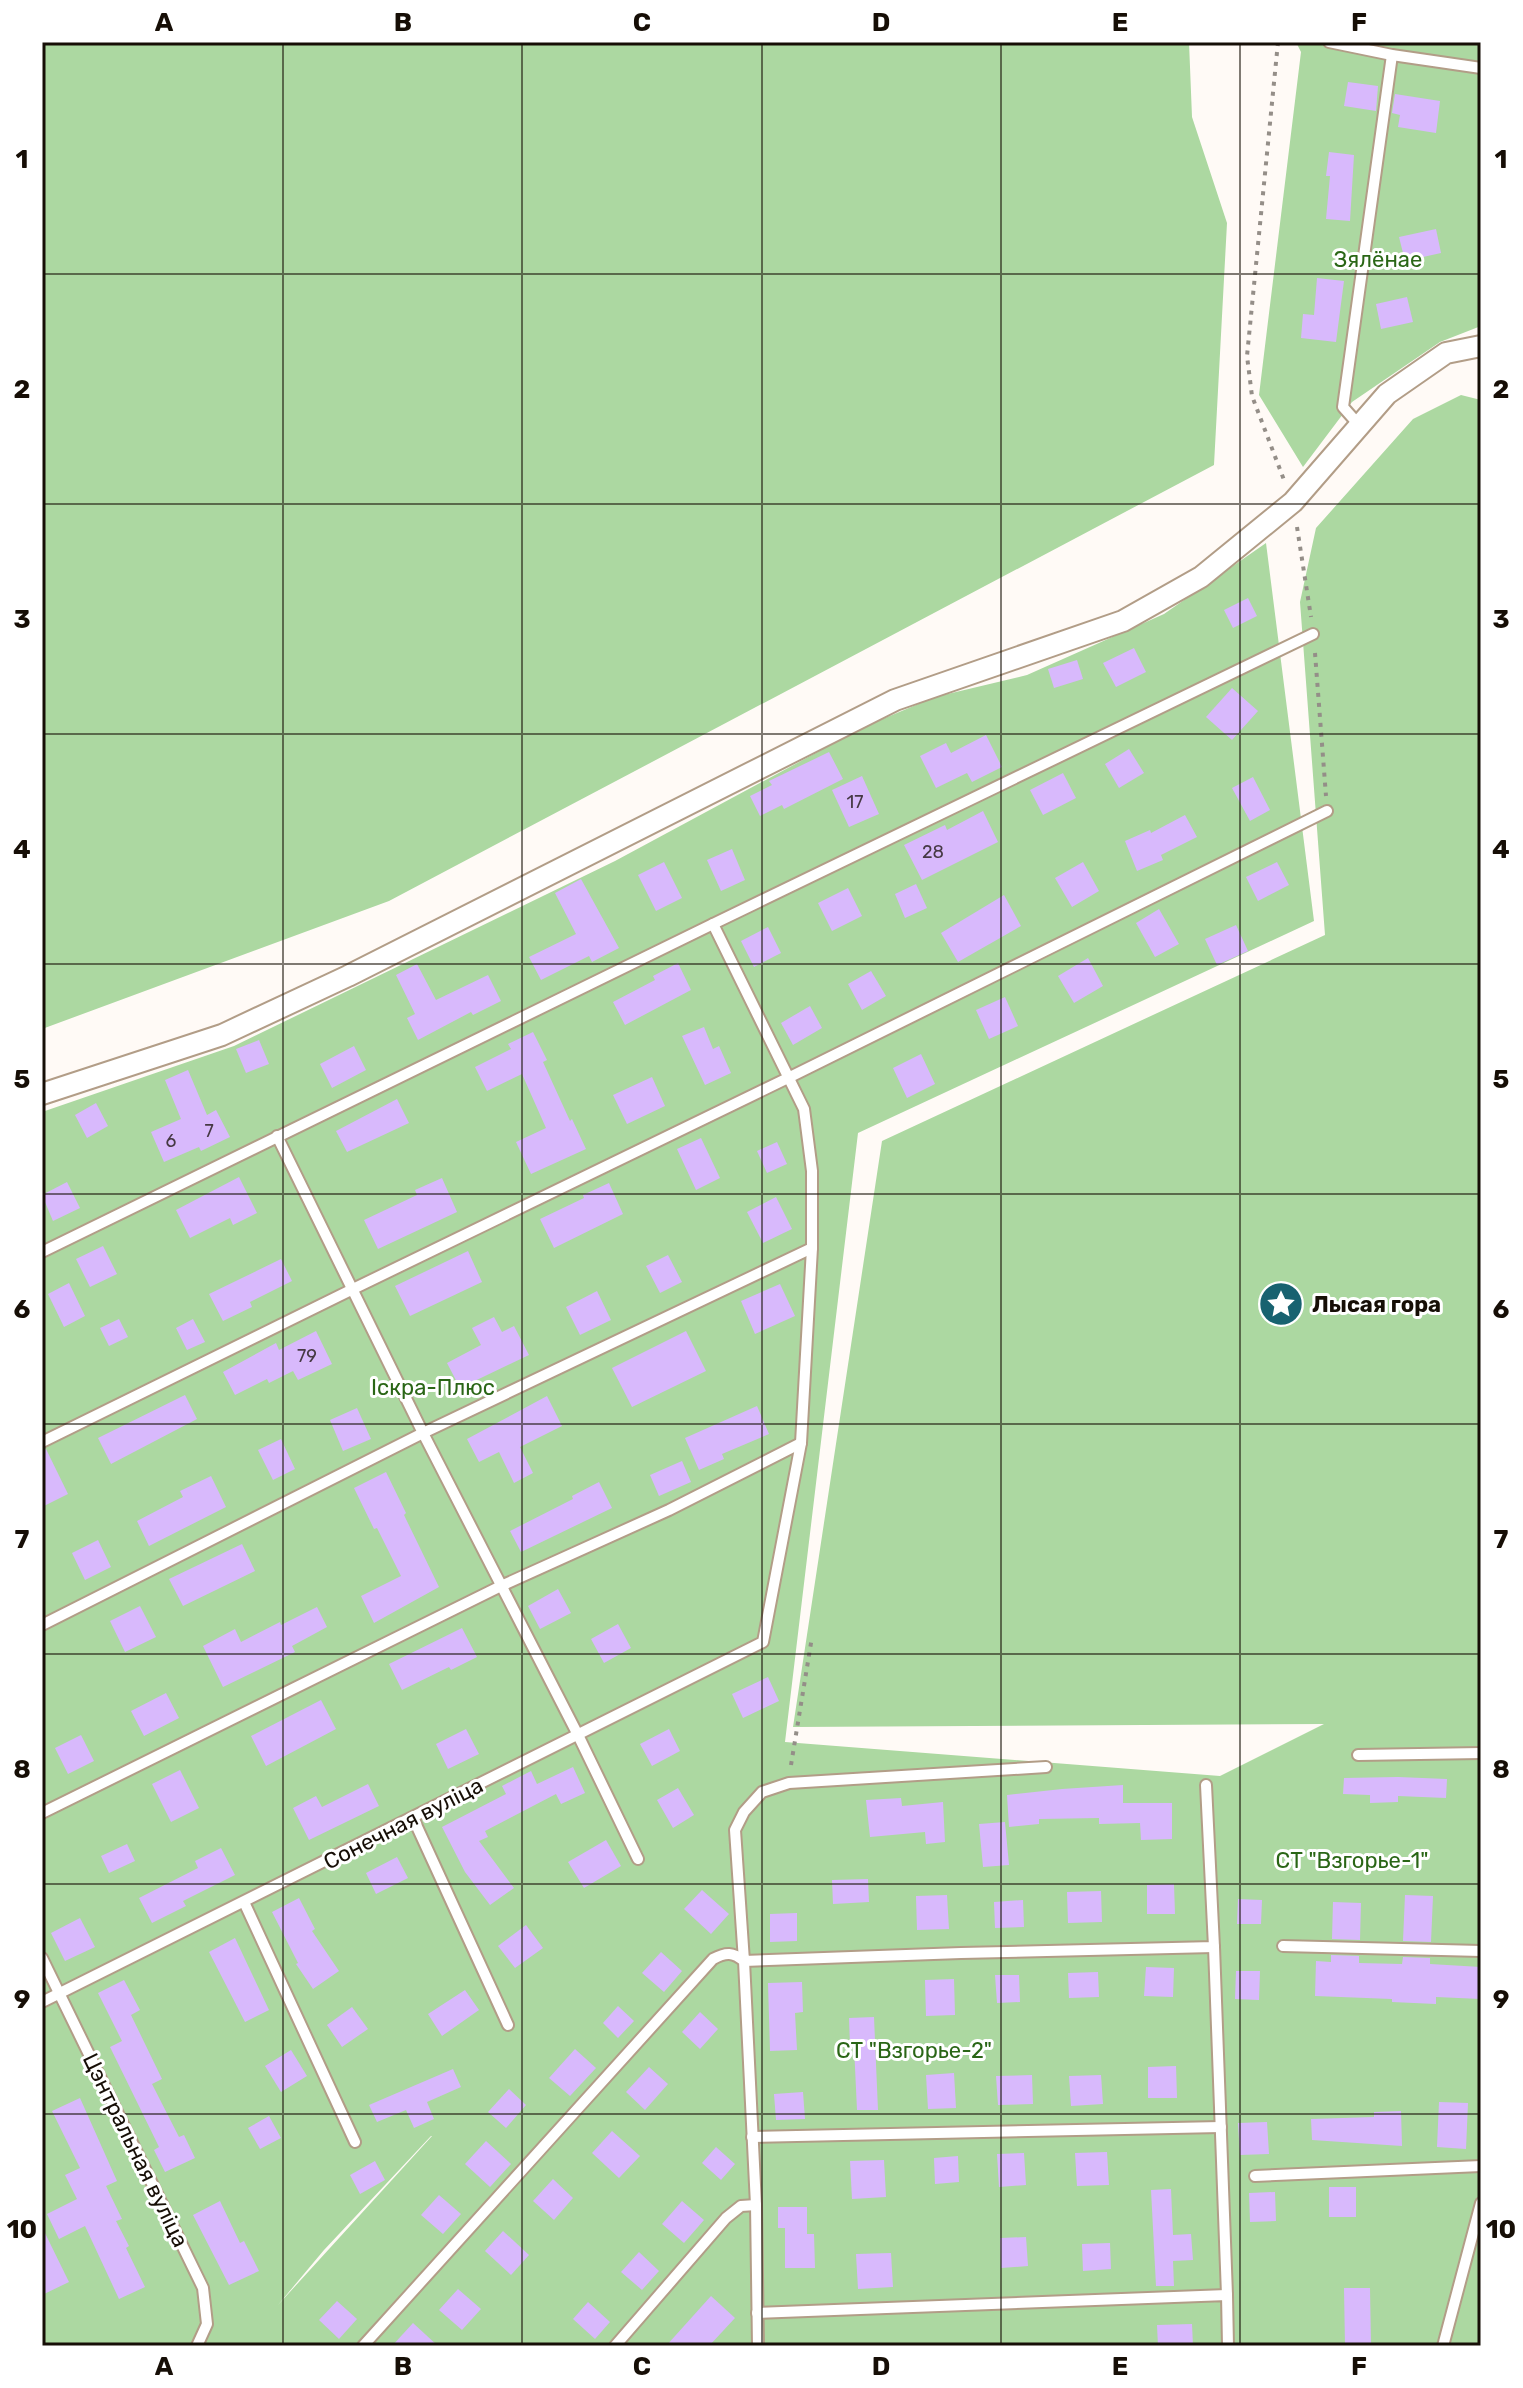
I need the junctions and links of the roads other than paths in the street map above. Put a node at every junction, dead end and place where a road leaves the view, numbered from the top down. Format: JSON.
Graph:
{"nodes":[{"id":1,"x":1329,"y":42,"type":"edge"},
{"id":2,"x":1392,"y":55,"type":"junction"},
{"id":3,"x":1481,"y":68,"type":"edge"},
{"id":4,"x":1481,"y":346,"type":"edge"},
{"id":5,"x":1359,"y":425,"type":"junction"},
{"id":6,"x":1313,"y":634,"type":"road end"},
{"id":7,"x":1327,"y":811,"type":"road end"},
{"id":8,"x":713,"y":924,"type":"junction"},
{"id":9,"x":790,"y":1077,"type":"junction"},
{"id":10,"x":42,"y":1094,"type":"edge"},
{"id":11,"x":277,"y":1136,"type":"junction"},
{"id":12,"x":812,"y":1248,"type":"junction"},
{"id":13,"x":42,"y":1252,"type":"edge"},
{"id":14,"x":353,"y":1289,"type":"junction"},
{"id":15,"x":423,"y":1433,"type":"junction"},
{"id":16,"x":42,"y":1442,"type":"edge"},
{"id":17,"x":801,"y":1443,"type":"junction"},
{"id":18,"x":501,"y":1586,"type":"junction"},
{"id":19,"x":42,"y":1625,"type":"edge"},
{"id":20,"x":578,"y":1735,"type":"junction"},
{"id":21,"x":1481,"y":1753,"type":"edge"},
{"id":22,"x":1358,"y":1755,"type":"dead end"},
{"id":23,"x":1046,"y":1767,"type":"dead end"},
{"id":24,"x":1206,"y":1785,"type":"dead end"},
{"id":25,"x":42,"y":1813,"type":"edge"},
{"id":26,"x":413,"y":1818,"type":"junction"},
{"id":27,"x":638,"y":1859,"type":"dead end"},
{"id":28,"x":244,"y":1902,"type":"junction"},
{"id":29,"x":1283,"y":1946,"type":"dead end"},
{"id":30,"x":1214,"y":1947,"type":"junction"},
{"id":31,"x":1481,"y":1951,"type":"edge"},
{"id":32,"x":42,"y":1958,"type":"edge"},
{"id":33,"x":744,"y":1961,"type":"junction"},
{"id":34,"x":60,"y":1994,"type":"junction"},
{"id":35,"x":42,"y":2002,"type":"edge"},
{"id":36,"x":508,"y":2025,"type":"dead end"},
{"id":37,"x":1221,"y":2127,"type":"junction"},
{"id":38,"x":752,"y":2137,"type":"junction"},
{"id":39,"x":355,"y":2142,"type":"dead end"},
{"id":40,"x":1481,"y":2166,"type":"edge"},
{"id":41,"x":1255,"y":2176,"type":"dead end"},
{"id":42,"x":1481,"y":2203,"type":"edge"},
{"id":43,"x":756,"y":2205,"type":"junction"},
{"id":44,"x":1227,"y":2295,"type":"junction"},
{"id":45,"x":757,"y":2313,"type":"junction"},
{"id":46,"x":197,"y":2346,"type":"edge"},
{"id":47,"x":363,"y":2346,"type":"edge"},
{"id":48,"x":615,"y":2346,"type":"edge"},
{"id":49,"x":758,"y":2346,"type":"edge"},
{"id":50,"x":1228,"y":2346,"type":"edge"},
{"id":51,"x":1443,"y":2346,"type":"edge"}],
"edges":[{"from":1,"to":2,"type":"lane"},
{"from":2,"to":3,"type":"lane"},
{"from":2,"to":5,"type":"lane"},
{"from":4,"to":5,"type":"street"},
{"from":5,"to":10,"type":"street"},
{"from":6,"to":8,"type":"lane"},
{"from":7,"to":9,"type":"lane"},
{"from":8,"to":9,"type":"lane"},
{"from":8,"to":11,"type":"lane"},
{"from":9,"to":12,"type":"lane"},
{"from":9,"to":14,"type":"lane"},
{"from":11,"to":13,"type":"lane"},
{"from":11,"to":14,"type":"lane"},
{"from":12,"to":15,"type":"lane"},
{"from":12,"to":17,"type":"lane"},
{"from":14,"to":15,"type":"lane"},
{"from":14,"to":16,"type":"lane"},
{"from":15,"to":18,"type":"lane"},
{"from":15,"to":19,"type":"lane"},
{"from":17,"to":18,"type":"lane"},
{"from":17,"to":20,"type":"lane","name":"Сонечная вуліца"},
{"from":18,"to":20,"type":"lane"},
{"from":18,"to":25,"type":"lane"},
{"from":20,"to":26,"type":"lane","name":"Сонечная вуліца"},
{"from":20,"to":27,"type":"lane"},
{"from":21,"to":22,"type":"lane"},
{"from":23,"to":33,"type":"lane"},
{"from":24,"to":30,"type":"lane"},
{"from":26,"to":28,"type":"lane","name":"Сонечная вуліца"},
{"from":26,"to":36,"type":"lane"},
{"from":28,"to":34,"type":"lane","name":"Сонечная вуліца"},
{"from":28,"to":39,"type":"lane"},
{"from":29,"to":31,"type":"lane"},
{"from":30,"to":33,"type":"lane"},
{"from":30,"to":37,"type":"lane"},
{"from":32,"to":34,"type":"lane","name":"Цэнтральная вуліца"},
{"from":33,"to":38,"type":"lane"},
{"from":33,"to":47,"type":"lane"},
{"from":34,"to":35,"type":"lane","name":"Сонечная вуліца"},
{"from":34,"to":46,"type":"lane","name":"Цэнтральная вуліца"},
{"from":37,"to":38,"type":"lane"},
{"from":37,"to":44,"type":"lane"},
{"from":38,"to":43,"type":"lane"},
{"from":40,"to":41,"type":"lane"},
{"from":42,"to":51,"type":"lane"},
{"from":43,"to":45,"type":"lane"},
{"from":43,"to":48,"type":"lane"},
{"from":44,"to":45,"type":"lane"},
{"from":44,"to":50,"type":"lane"},
{"from":45,"to":49,"type":"lane"}]}
